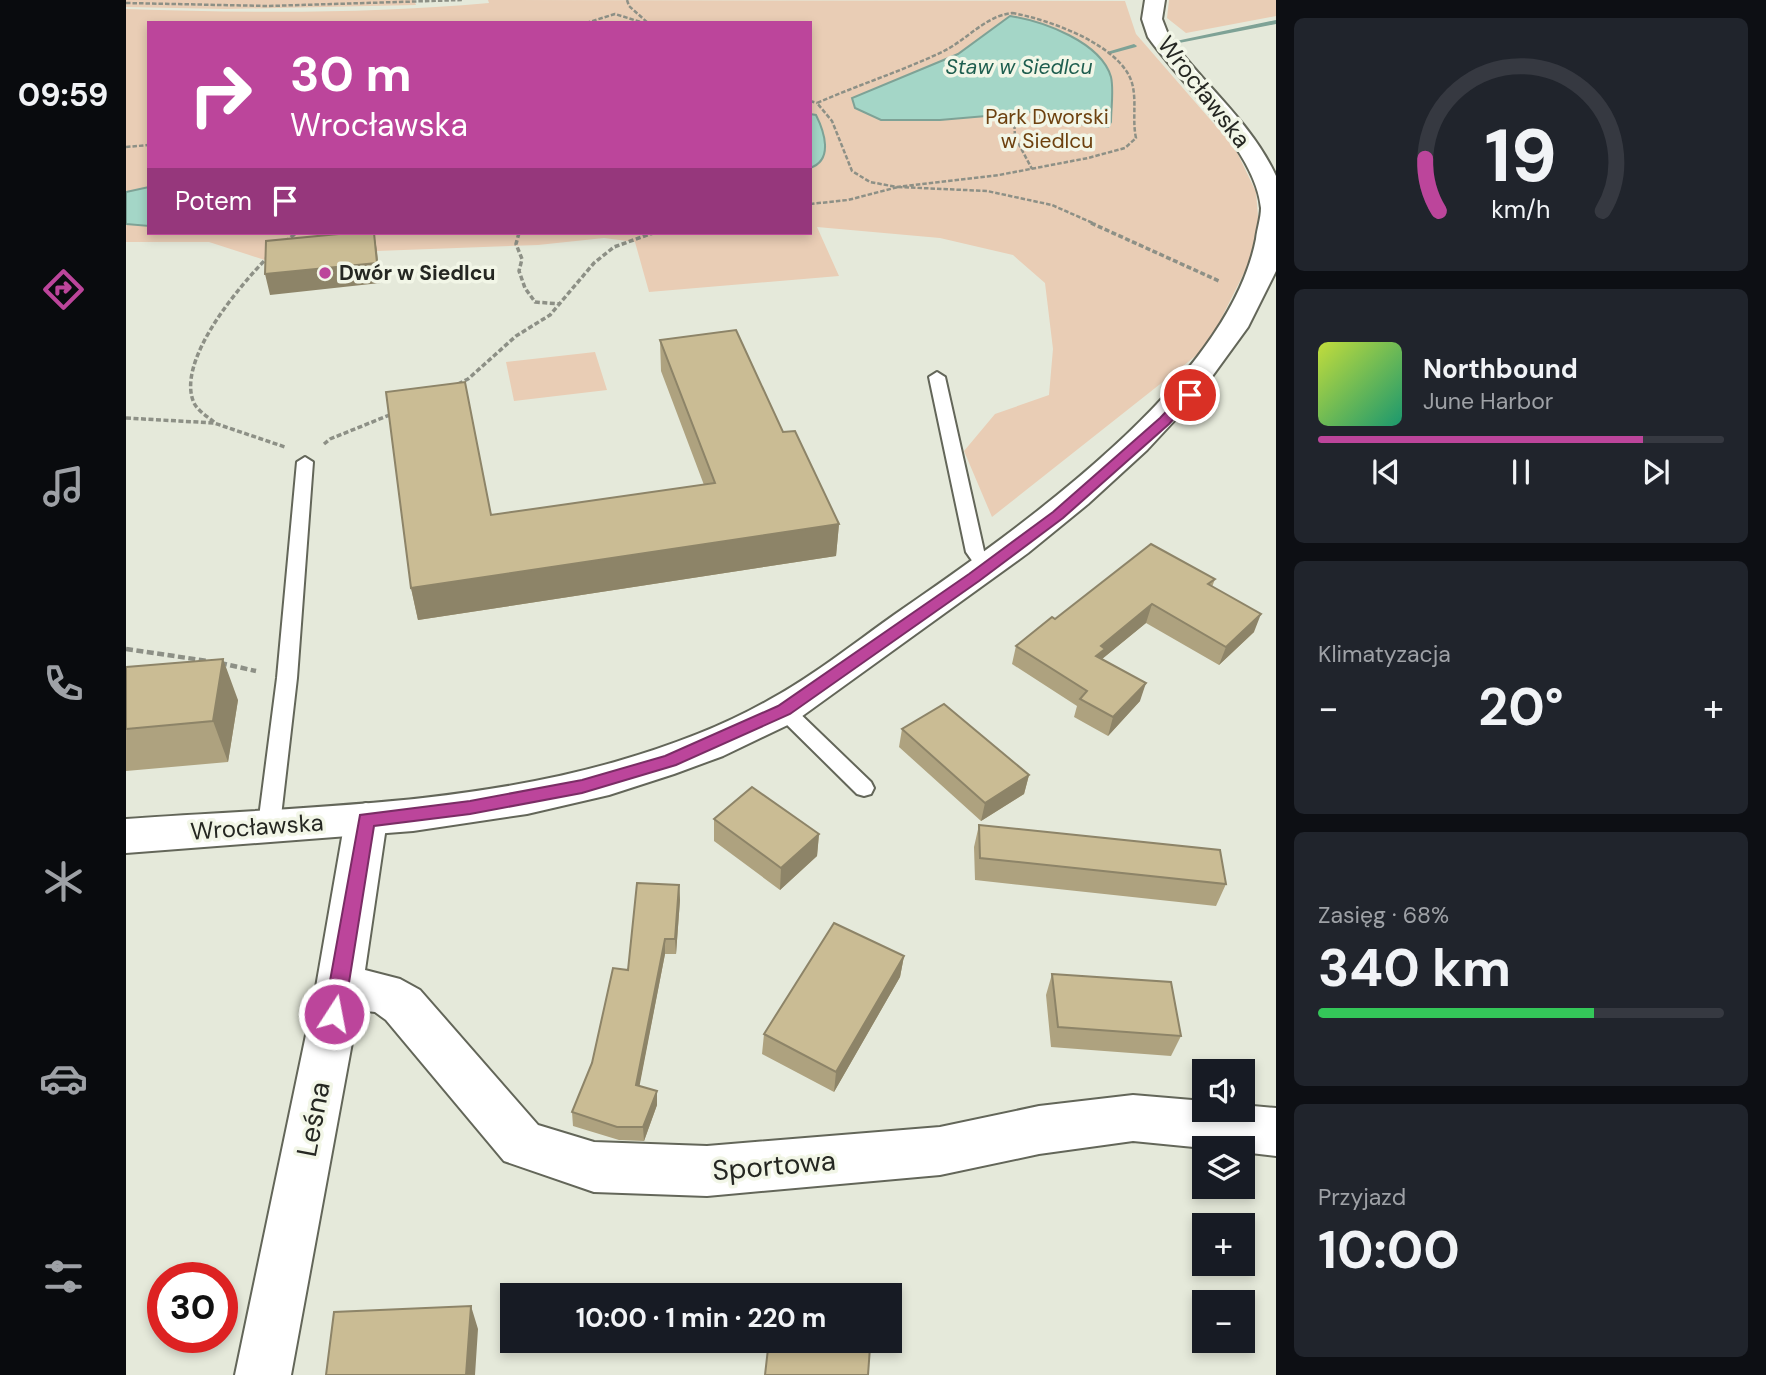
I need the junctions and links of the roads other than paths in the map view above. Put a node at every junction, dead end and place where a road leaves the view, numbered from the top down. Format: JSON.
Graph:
{"nodes":[{"id":1,"x":1155,"y":0,"type":"edge"},
{"id":2,"x":937,"y":377,"type":"dead end"},
{"id":3,"x":306,"y":462,"type":"road end"},
{"id":4,"x":986,"y":568,"type":"junction"},
{"id":5,"x":784,"y":710,"type":"junction"},
{"id":6,"x":864,"y":788,"type":"dead end"},
{"id":7,"x":366,"y":820,"type":"junction"},
{"id":8,"x":269,"y":825,"type":"junction"},
{"id":9,"x":126,"y":836,"type":"edge"},
{"id":10,"x":339,"y":987,"type":"junction"},
{"id":11,"x":1276,"y":1132,"type":"edge"},
{"id":12,"x":263,"y":1375,"type":"edge"}],
"edges":[{"from":1,"to":4,"type":"street","name":"Wrocławska"},
{"from":2,"to":4,"type":"lane"},
{"from":3,"to":8,"type":"lane"},
{"from":4,"to":5,"type":"street","name":"Wrocławska"},
{"from":5,"to":6,"type":"lane"},
{"from":5,"to":7,"type":"street","name":"Wrocławska"},
{"from":7,"to":8,"type":"street","name":"Wrocławska"},
{"from":7,"to":10,"type":"street","name":"Leśna"},
{"from":8,"to":9,"type":"street","name":"Wrocławska"},
{"from":10,"to":11,"type":"street","name":"Sportowa"},
{"from":10,"to":12,"type":"street","name":"Leśna"}]}
